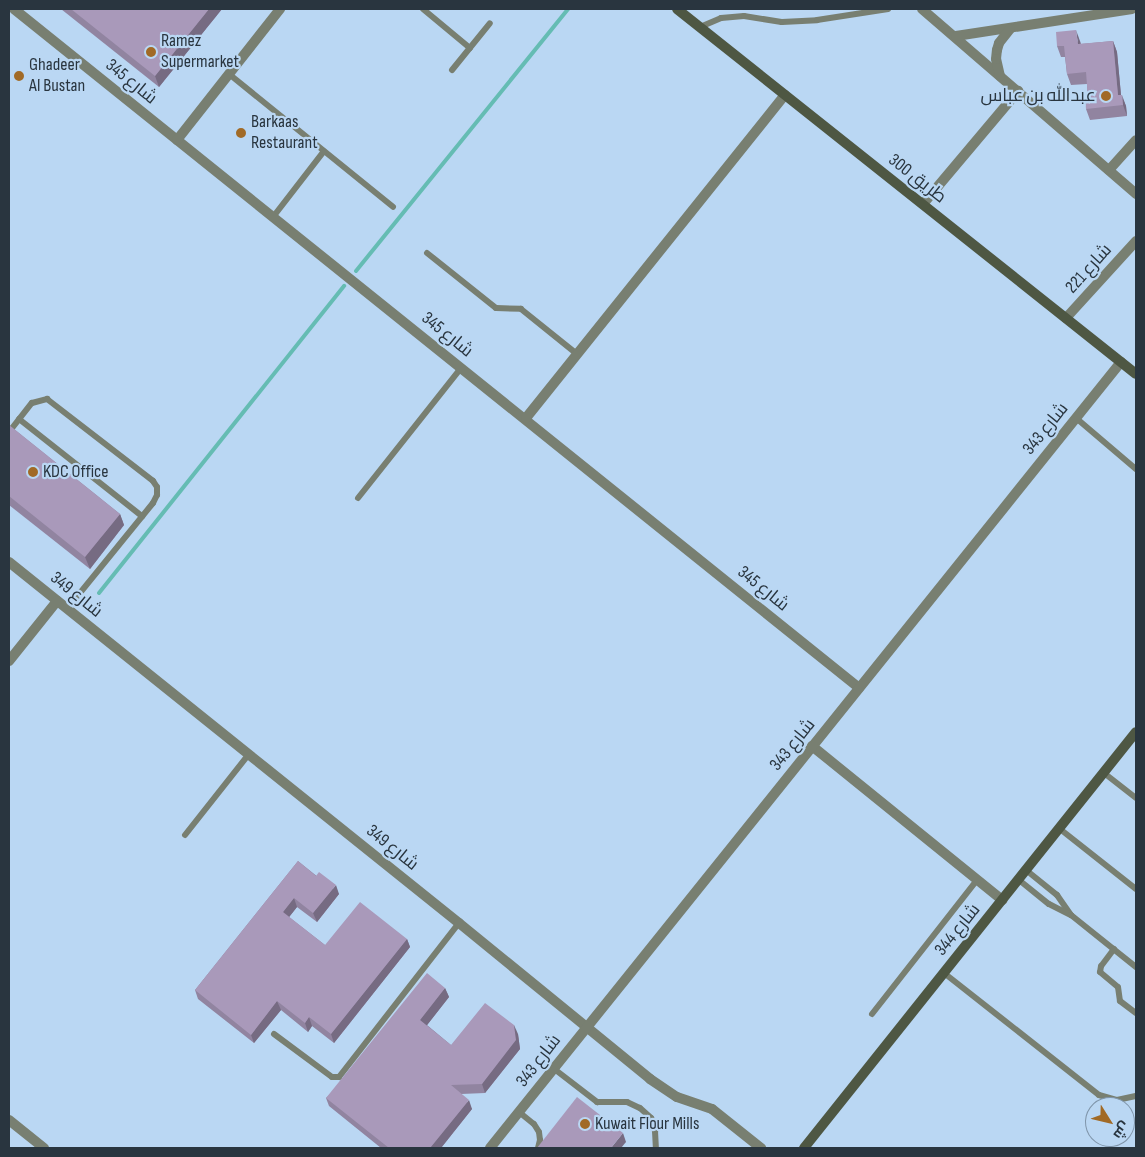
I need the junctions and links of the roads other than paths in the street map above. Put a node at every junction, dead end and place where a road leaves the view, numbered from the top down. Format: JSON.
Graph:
{"nodes":[{"id":1,"x":14,"y":9,"type":"edge"},
{"id":2,"x":280,"y":9,"type":"edge"},
{"id":3,"x":423,"y":9,"type":"edge"},
{"id":4,"x":678,"y":9,"type":"edge"},
{"id":5,"x":888,"y":9,"type":"edge"},
{"id":6,"x":917,"y":9,"type":"edge"},
{"id":7,"x":922,"y":9,"type":"edge"},
{"id":8,"x":1132,"y":9,"type":"edge"},
{"id":9,"x":490,"y":23,"type":"dead end"},
{"id":10,"x":700,"y":27,"type":"junction"},
{"id":11,"x":1010,"y":29,"type":"junction"},
{"id":12,"x":956,"y":36,"type":"junction"},
{"id":13,"x":470,"y":48,"type":"junction"},
{"id":14,"x":452,"y":70,"type":"dead end"},
{"id":15,"x":228,"y":74,"type":"junction"},
{"id":16,"x":1000,"y":76,"type":"junction"},
{"id":17,"x":1018,"y":91,"type":"junction"},
{"id":18,"x":785,"y":95,"type":"junction"},
{"id":19,"x":177,"y":140,"type":"junction"},
{"id":20,"x":1136,"y":140,"type":"edge"},
{"id":21,"x":324,"y":151,"type":"junction"},
{"id":22,"x":1109,"y":170,"type":"junction"},
{"id":23,"x":1136,"y":194,"type":"edge"},
{"id":24,"x":923,"y":204,"type":"junction"},
{"id":25,"x":393,"y":207,"type":"dead end"},
{"id":26,"x":273,"y":217,"type":"junction"},
{"id":27,"x":1136,"y":241,"type":"edge"},
{"id":28,"x":427,"y":252,"type":"dead end"},
{"id":29,"x":1066,"y":318,"type":"junction"},
{"id":30,"x":578,"y":354,"type":"junction"},
{"id":31,"x":1121,"y":362,"type":"junction"},
{"id":32,"x":461,"y":368,"type":"junction"},
{"id":33,"x":1136,"y":374,"type":"edge"},
{"id":34,"x":526,"y":418,"type":"junction"},
{"id":35,"x":1076,"y":418,"type":"junction"},
{"id":36,"x":19,"y":419,"type":"junction"},
{"id":37,"x":9,"y":432,"type":"edge"},
{"id":38,"x":1136,"y":469,"type":"edge"},
{"id":39,"x":358,"y":498,"type":"dead end"},
{"id":40,"x":142,"y":516,"type":"junction"},
{"id":41,"x":9,"y":562,"type":"edge"},
{"id":42,"x":57,"y":601,"type":"junction"},
{"id":43,"x":67,"y":609,"type":"junction"},
{"id":44,"x":9,"y":661,"type":"edge"},
{"id":45,"x":859,"y":688,"type":"junction"},
{"id":46,"x":1136,"y":732,"type":"edge"},
{"id":47,"x":812,"y":746,"type":"junction"},
{"id":48,"x":249,"y":754,"type":"junction"},
{"id":49,"x":1104,"y":773,"type":"junction"},
{"id":50,"x":1136,"y":798,"type":"edge"},
{"id":51,"x":1060,"y":829,"type":"junction"},
{"id":52,"x":185,"y":835,"type":"dead end"},
{"id":53,"x":1026,"y":870,"type":"junction"},
{"id":54,"x":977,"y":880,"type":"junction"},
{"id":55,"x":1019,"y":880,"type":"junction"},
{"id":56,"x":1136,"y":890,"type":"edge"},
{"id":57,"x":1002,"y":900,"type":"junction"},
{"id":58,"x":1071,"y":915,"type":"junction"},
{"id":59,"x":459,"y":923,"type":"junction"},
{"id":60,"x":1114,"y":949,"type":"junction"},
{"id":61,"x":1136,"y":967,"type":"edge"},
{"id":62,"x":944,"y":973,"type":"junction"},
{"id":63,"x":872,"y":1014,"type":"dead end"},
{"id":64,"x":1136,"y":1014,"type":"edge"},
{"id":65,"x":586,"y":1027,"type":"junction"},
{"id":66,"x":274,"y":1034,"type":"dead end"},
{"id":67,"x":553,"y":1068,"type":"junction"},
{"id":68,"x":1136,"y":1096,"type":"edge"},
{"id":69,"x":519,"y":1112,"type":"junction"},
{"id":70,"x":9,"y":1120,"type":"edge"},
{"id":71,"x":44,"y":1148,"type":"edge"},
{"id":72,"x":490,"y":1148,"type":"edge"},
{"id":73,"x":538,"y":1148,"type":"edge"},
{"id":74,"x":656,"y":1148,"type":"edge"},
{"id":75,"x":761,"y":1148,"type":"edge"},
{"id":76,"x":804,"y":1148,"type":"edge"}],
"edges":[{"from":1,"to":19,"type":"street","name":"شارع 345"},
{"from":2,"to":15,"type":"street"},
{"from":3,"to":13,"type":"lane"},
{"from":4,"to":10,"type":"main road","name":"طريق 300"},
{"from":5,"to":10,"type":"lane"},
{"from":6,"to":7,"type":"lane"},
{"from":7,"to":12,"type":"street"},
{"from":8,"to":11,"type":"street"},
{"from":9,"to":13,"type":"lane"},
{"from":10,"to":18,"type":"main road","name":"طريق 300"},
{"from":11,"to":12,"type":"street"},
{"from":11,"to":16,"type":"street"},
{"from":12,"to":16,"type":"street"},
{"from":13,"to":14,"type":"lane"},
{"from":15,"to":19,"type":"street"},
{"from":15,"to":21,"type":"lane"},
{"from":16,"to":17,"type":"street"},
{"from":17,"to":22,"type":"street"},
{"from":17,"to":24,"type":"street"},
{"from":18,"to":24,"type":"main road","name":"طريق 300"},
{"from":18,"to":30,"type":"street"},
{"from":19,"to":26,"type":"street","name":"شارع 345"},
{"from":20,"to":22,"type":"street"},
{"from":21,"to":25,"type":"lane"},
{"from":21,"to":26,"type":"lane"},
{"from":22,"to":23,"type":"street"},
{"from":24,"to":29,"type":"main road","name":"طريق 300"},
{"from":26,"to":32,"type":"street","name":"شارع 345"},
{"from":27,"to":29,"type":"street","name":"شارع 221"},
{"from":28,"to":30,"type":"lane"},
{"from":29,"to":31,"type":"main road","name":"طريق 300"},
{"from":30,"to":34,"type":"street"},
{"from":31,"to":33,"type":"main road","name":"طريق 300"},
{"from":31,"to":35,"type":"street","name":"شارع 343"},
{"from":32,"to":34,"type":"street","name":"شارع 345"},
{"from":32,"to":39,"type":"lane"},
{"from":34,"to":45,"type":"street","name":"شارع 345"},
{"from":35,"to":38,"type":"lane"},
{"from":35,"to":45,"type":"street","name":"شارع 343"},
{"from":36,"to":37,"type":"lane"},
{"from":36,"to":40,"type":"lane"},
{"from":36,"to":40,"type":"lane"},
{"from":40,"to":43,"type":"lane"},
{"from":41,"to":42,"type":"street","name":"شارع 349"},
{"from":42,"to":43,"type":"street","name":"شارع 349"},
{"from":42,"to":44,"type":"street"},
{"from":43,"to":48,"type":"street","name":"شارع 349"},
{"from":45,"to":47,"type":"street","name":"شارع 343"},
{"from":46,"to":49,"type":"main road","name":"شارع 344"},
{"from":47,"to":54,"type":"street"},
{"from":47,"to":65,"type":"street","name":"شارع 343"},
{"from":48,"to":52,"type":"lane"},
{"from":48,"to":59,"type":"street","name":"شارع 349"},
{"from":49,"to":50,"type":"lane"},
{"from":49,"to":51,"type":"main road","name":"شارع 344"},
{"from":51,"to":53,"type":"main road","name":"شارع 344"},
{"from":51,"to":56,"type":"lane"},
{"from":53,"to":55,"type":"main road","name":"شارع 344"},
{"from":53,"to":58,"type":"lane"},
{"from":54,"to":57,"type":"street"},
{"from":54,"to":63,"type":"lane"},
{"from":55,"to":57,"type":"main road","name":"شارع 344"},
{"from":55,"to":58,"type":"lane"},
{"from":57,"to":62,"type":"main road","name":"شارع 344"},
{"from":58,"to":60,"type":"lane"},
{"from":59,"to":65,"type":"street","name":"شارع 349"},
{"from":59,"to":66,"type":"lane"},
{"from":60,"to":61,"type":"lane"},
{"from":60,"to":64,"type":"lane"},
{"from":62,"to":68,"type":"lane"},
{"from":62,"to":76,"type":"main road","name":"شارع 344"},
{"from":65,"to":67,"type":"street","name":"شارع 343"},
{"from":65,"to":75,"type":"street","name":"شارع 349"},
{"from":67,"to":69,"type":"street","name":"شارع 343"},
{"from":67,"to":74,"type":"lane"},
{"from":69,"to":72,"type":"street","name":"شارع 343"},
{"from":69,"to":73,"type":"lane"},
{"from":70,"to":71,"type":"street"}]}
